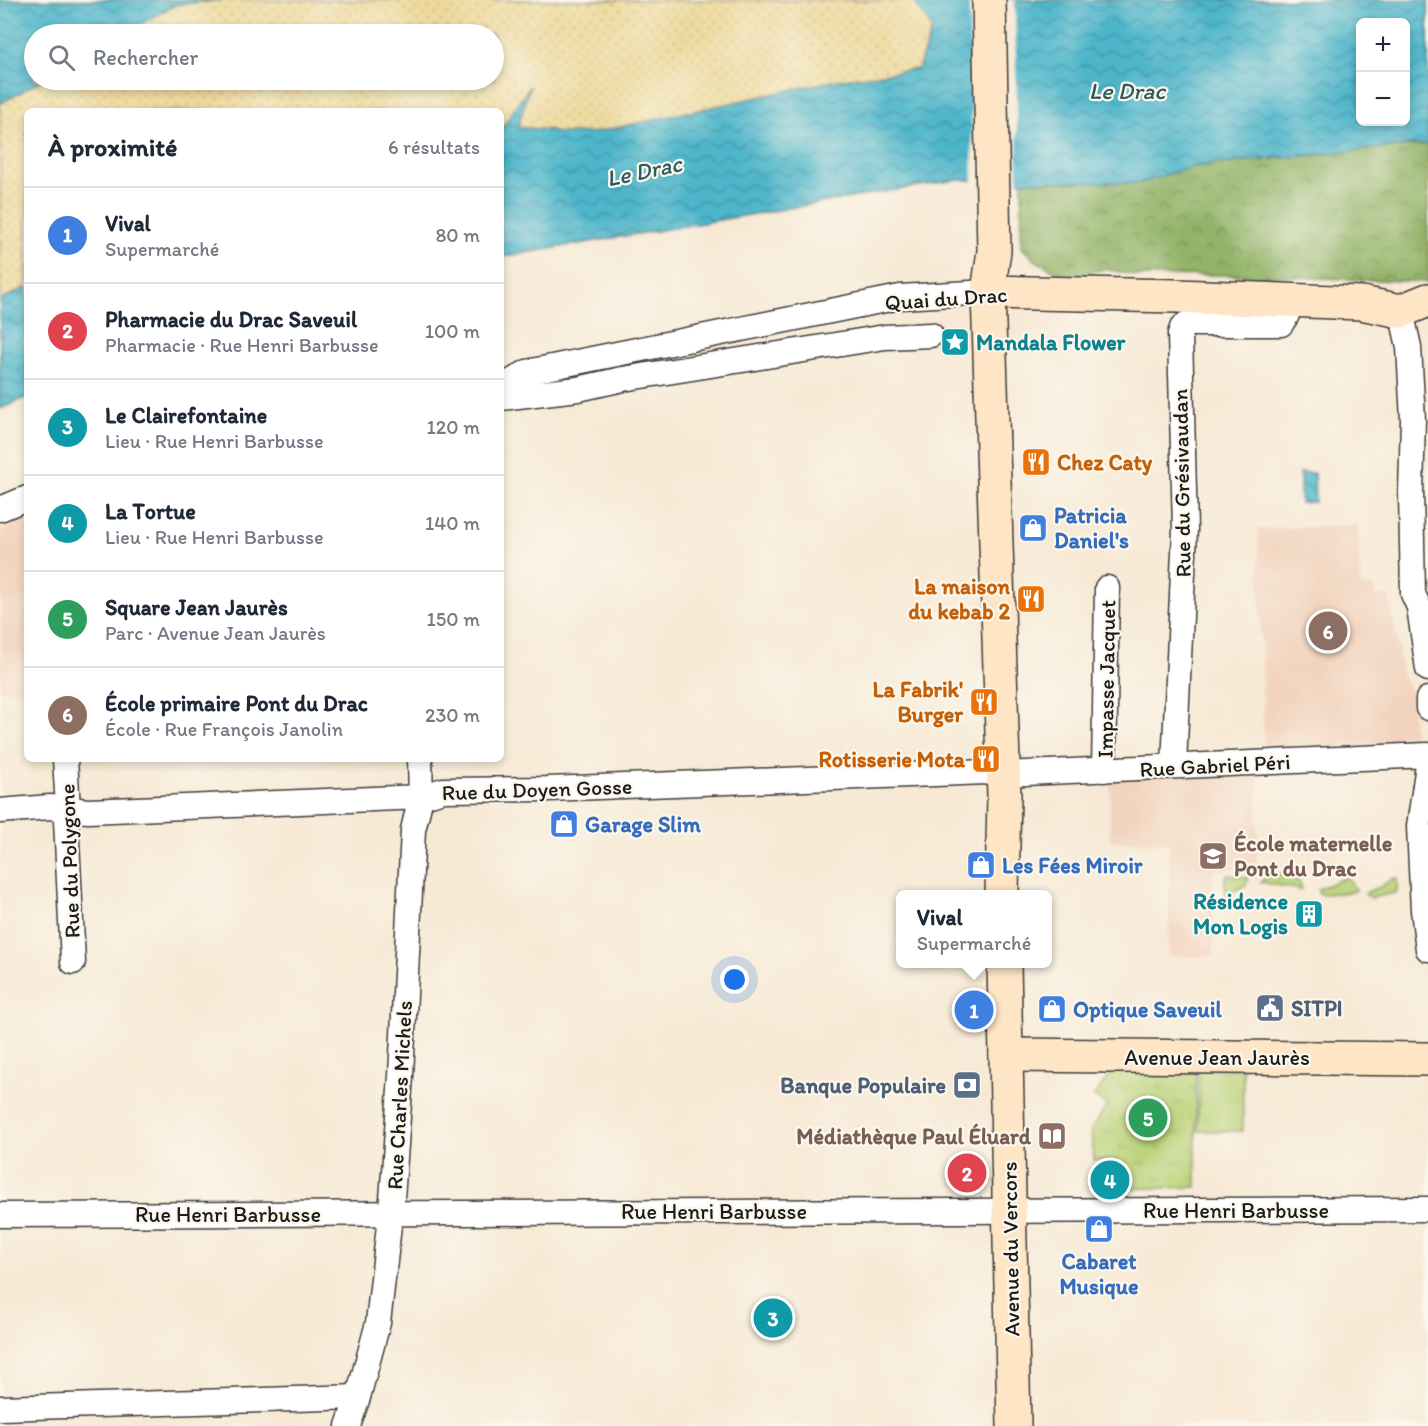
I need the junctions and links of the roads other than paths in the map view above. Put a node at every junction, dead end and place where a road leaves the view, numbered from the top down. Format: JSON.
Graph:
{"nodes":[{"id":1,"x":989,"y":0,"type":"edge"},
{"id":2,"x":988,"y":292,"type":"junction"},
{"id":3,"x":1286,"y":300,"type":"junction"},
{"id":4,"x":1419,"y":309,"type":"edge"},
{"id":5,"x":930,"y":335,"type":"dead end"},
{"id":6,"x":504,"y":386,"type":"edge"},
{"id":7,"x":504,"y":398,"type":"edge"},
{"id":8,"x":24,"y":499,"type":"edge"},
{"id":9,"x":0,"y":509,"type":"edge"},
{"id":10,"x":1107,"y":588,"type":"dead end"},
{"id":11,"x":1420,"y":593,"type":"edge"},
{"id":12,"x":1428,"y":669,"type":"edge"},
{"id":13,"x":1428,"y":699,"type":"edge"},
{"id":14,"x":1428,"y":708,"type":"edge"},
{"id":15,"x":1428,"y":755,"type":"edge"},
{"id":16,"x":65,"y":762,"type":"edge"},
{"id":17,"x":420,"y":762,"type":"edge"},
{"id":18,"x":1174,"y":765,"type":"junction"},
{"id":19,"x":1428,"y":765,"type":"edge"},
{"id":20,"x":1104,"y":770,"type":"junction"},
{"id":21,"x":1003,"y":774,"type":"junction"},
{"id":22,"x":420,"y":797,"type":"junction"},
{"id":23,"x":68,"y":809,"type":"junction"},
{"id":24,"x":0,"y":811,"type":"edge"},
{"id":25,"x":1002,"y":890,"type":"edge"},
{"id":26,"x":1428,"y":949,"type":"edge"},
{"id":27,"x":73,"y":962,"type":"dead end"},
{"id":28,"x":1004,"y":968,"type":"edge"},
{"id":29,"x":1006,"y":1055,"type":"junction"},
{"id":30,"x":1428,"y":1059,"type":"edge"},
{"id":31,"x":1428,"y":1209,"type":"edge"},
{"id":32,"x":1010,"y":1210,"type":"junction"},
{"id":33,"x":391,"y":1213,"type":"junction"},
{"id":34,"x":0,"y":1215,"type":"edge"},
{"id":35,"x":358,"y":1397,"type":"junction"},
{"id":36,"x":0,"y":1408,"type":"edge"},
{"id":37,"x":348,"y":1426,"type":"edge"},
{"id":38,"x":1014,"y":1426,"type":"edge"}],
"edges":[{"from":1,"to":2,"type":"street"},
{"from":2,"to":3,"type":"street","name":"Quai du Drac"},
{"from":2,"to":6,"type":"street","name":"Quai du Drac"},
{"from":2,"to":21,"type":"street"},
{"from":3,"to":4,"type":"street","name":"Quai du Drac"},
{"from":3,"to":18,"type":"street","name":"Rue du Grésivaudan"},
{"from":4,"to":11,"type":"street"},
{"from":5,"to":7,"type":"street","name":"Quai du Drac"},
{"from":8,"to":9,"type":"street"},
{"from":10,"to":20,"type":"street","name":"Impasse Jacquet"},
{"from":11,"to":12,"type":"street"},
{"from":13,"to":14,"type":"street"},
{"from":15,"to":18,"type":"street","name":"Rue Gabriel Péri"},
{"from":16,"to":23,"type":"street","name":"Rue du Polygone"},
{"from":17,"to":22,"type":"street","name":"Rue Charles Michels"},
{"from":18,"to":20,"type":"street","name":"Rue Gabriel Péri"},
{"from":19,"to":26,"type":"street"},
{"from":20,"to":21,"type":"street","name":"Rue Gabriel Péri"},
{"from":21,"to":22,"type":"street","name":"Rue du Doyen Gosse"},
{"from":21,"to":25,"type":"street"},
{"from":22,"to":23,"type":"street","name":"Rue du Doyen Gosse"},
{"from":22,"to":33,"type":"street","name":"Rue Charles Michels"},
{"from":23,"to":24,"type":"street","name":"Rue du Doyen Gosse"},
{"from":23,"to":27,"type":"street","name":"Rue du Polygone"},
{"from":28,"to":29,"type":"street","name":"Avenue du Vercors"},
{"from":29,"to":30,"type":"street","name":"Avenue Jean Jaurès"},
{"from":29,"to":32,"type":"street","name":"Avenue du Vercors"},
{"from":31,"to":32,"type":"street","name":"Rue Henri Barbusse"},
{"from":32,"to":33,"type":"street","name":"Rue Henri Barbusse"},
{"from":32,"to":38,"type":"street","name":"Avenue du Vercors"},
{"from":33,"to":34,"type":"street","name":"Rue Henri Barbusse"},
{"from":33,"to":35,"type":"street","name":"Rue Charles Michels"},
{"from":35,"to":36,"type":"street"},
{"from":35,"to":37,"type":"street","name":"Rue Charles Michels"}]}
